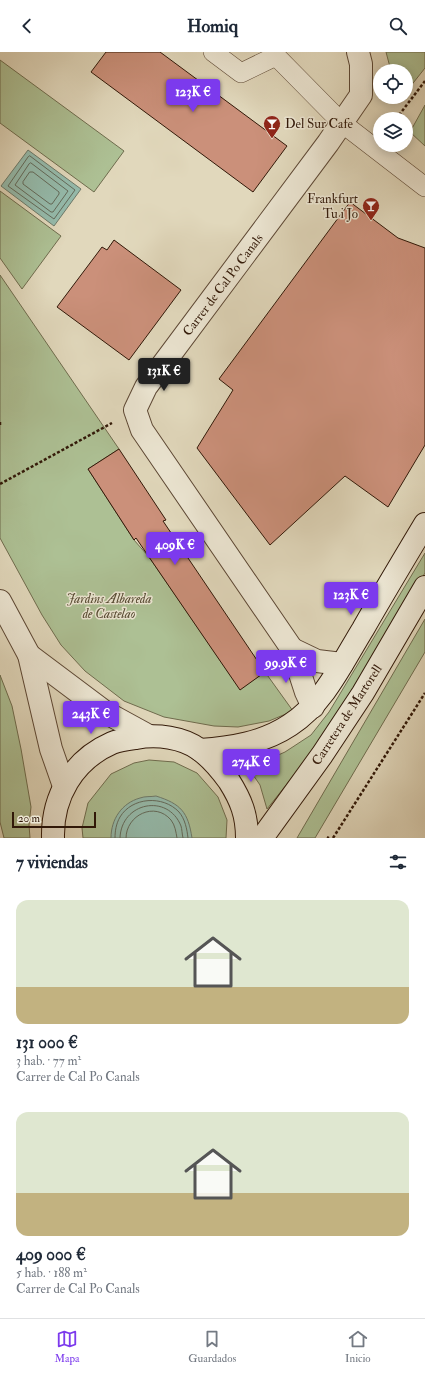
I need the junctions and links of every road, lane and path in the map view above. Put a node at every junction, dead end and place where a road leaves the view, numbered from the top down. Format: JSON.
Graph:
{"nodes":[{"id":1,"x":213,"y":52,"type":"edge"},
{"id":2,"x":358,"y":52,"type":"edge"},
{"id":3,"x":276,"y":54,"type":"edge"},
{"id":4,"x":425,"y":81,"type":"edge"},
{"id":5,"x":401,"y":112,"type":"edge"},
{"id":6,"x":342,"y":123,"type":"junction"},
{"id":7,"x":425,"y":187,"type":"edge"},
{"id":8,"x":135,"y":410,"type":"junction"},
{"id":9,"x":0,"y":422,"type":"edge"},
{"id":10,"x":0,"y":426,"type":"edge"},
{"id":11,"x":0,"y":484,"type":"edge"},
{"id":12,"x":425,"y":524,"type":"edge"},
{"id":13,"x":425,"y":588,"type":"edge"},
{"id":14,"x":0,"y":601,"type":"edge"},
{"id":15,"x":292,"y":649,"type":"junction"},
{"id":16,"x":29,"y":655,"type":"junction"},
{"id":17,"x":342,"y":664,"type":"junction"},
{"id":18,"x":425,"y":693,"type":"edge"},
{"id":19,"x":313,"y":707,"type":"junction"},
{"id":20,"x":147,"y":735,"type":"junction"},
{"id":21,"x":200,"y":750,"type":"junction"},
{"id":22,"x":64,"y":786,"type":"junction"},
{"id":23,"x":53,"y":838,"type":"edge"},
{"id":24,"x":246,"y":838,"type":"edge"},
{"id":25,"x":262,"y":838,"type":"edge"},
{"id":26,"x":333,"y":838,"type":"edge"}],
"edges":[{"from":1,"to":3,"type":"street"},
{"from":2,"to":6,"type":"street","name":"Carrer de Cal Po Canals"},
{"from":3,"to":6,"type":"street"},
{"from":4,"to":5,"type":"path"},
{"from":6,"to":7,"type":"street"},
{"from":6,"to":8,"type":"street","name":"Carrer de Cal Po Canals"},
{"from":8,"to":11,"type":"path"},
{"from":8,"to":15,"type":"street"},
{"from":9,"to":10,"type":"path"},
{"from":12,"to":17,"type":"street"},
{"from":13,"to":25,"type":"street","name":"Carretera de Martorell"},
{"from":14,"to":16,"type":"street"},
{"from":15,"to":17,"type":"street"},
{"from":15,"to":19,"type":"street"},
{"from":16,"to":20,"type":"street"},
{"from":16,"to":22,"type":"street"},
{"from":17,"to":19,"type":"street"},
{"from":18,"to":26,"type":"path"},
{"from":19,"to":21,"type":"street"},
{"from":20,"to":21,"type":"street"},
{"from":20,"to":22,"type":"street"},
{"from":21,"to":24,"type":"street"},
{"from":22,"to":23,"type":"street"}]}
